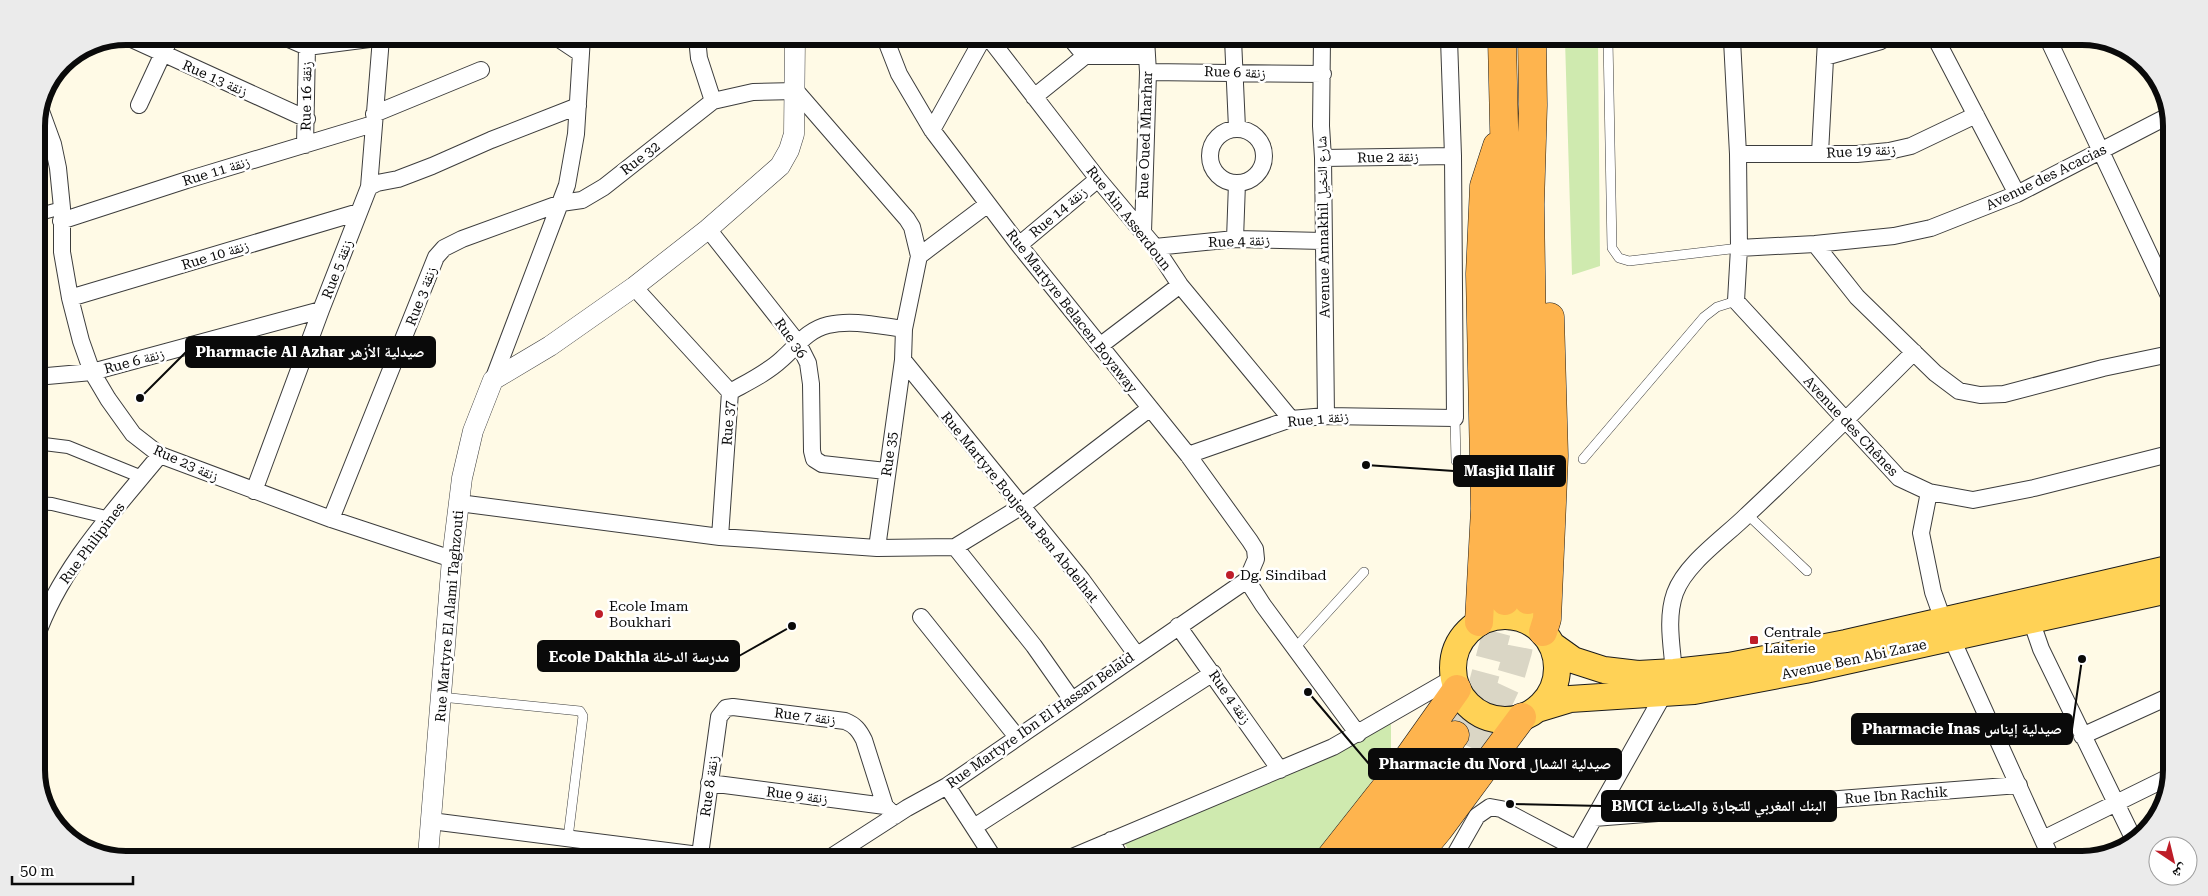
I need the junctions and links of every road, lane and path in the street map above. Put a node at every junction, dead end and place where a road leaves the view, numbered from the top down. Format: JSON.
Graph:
{"nodes":[{"id":1,"x":144,"y":45,"type":"edge"},
{"id":2,"x":166,"y":45,"type":"edge"},
{"id":3,"x":302,"y":45,"type":"edge"},
{"id":4,"x":322,"y":45,"type":"edge"},
{"id":5,"x":381,"y":45,"type":"edge"},
{"id":6,"x":581,"y":45,"type":"edge"},
{"id":7,"x":698,"y":45,"type":"edge"},
{"id":8,"x":795,"y":45,"type":"edge"},
{"id":9,"x":888,"y":45,"type":"edge"},
{"id":10,"x":978,"y":45,"type":"edge"},
{"id":11,"x":994,"y":45,"type":"edge"},
{"id":12,"x":1076,"y":45,"type":"edge"},
{"id":13,"x":1146,"y":45,"type":"edge"},
{"id":14,"x":1232,"y":45,"type":"edge"},
{"id":15,"x":1322,"y":45,"type":"edge"},
{"id":16,"x":1449,"y":45,"type":"edge"},
{"id":17,"x":1502,"y":45,"type":"edge"},
{"id":18,"x":1532,"y":45,"type":"edge"},
{"id":19,"x":1608,"y":45,"type":"edge"},
{"id":20,"x":1732,"y":45,"type":"edge"},
{"id":21,"x":1826,"y":45,"type":"edge"},
{"id":22,"x":1865,"y":45,"type":"edge"},
{"id":23,"x":1939,"y":45,"type":"edge"},
{"id":24,"x":2051,"y":45,"type":"edge"},
{"id":25,"x":307,"y":47,"type":"junction"},
{"id":26,"x":162,"y":54,"type":"junction"},
{"id":27,"x":1085,"y":56,"type":"junction"},
{"id":28,"x":1825,"y":57,"type":"junction"},
{"id":29,"x":1147,"y":64,"type":"junction"},
{"id":30,"x":481,"y":70,"type":"dead end"},
{"id":31,"x":1233,"y":73,"type":"junction"},
{"id":32,"x":1323,"y":74,"type":"junction"},
{"id":33,"x":796,"y":91,"type":"junction"},
{"id":34,"x":1034,"y":97,"type":"junction"},
{"id":35,"x":713,"y":101,"type":"junction"},
{"id":36,"x":139,"y":105,"type":"dead end"},
{"id":37,"x":1533,"y":105,"type":"junction"},
{"id":38,"x":578,"y":106,"type":"junction"},
{"id":39,"x":1976,"y":115,"type":"junction"},
{"id":40,"x":307,"y":118,"type":"junction"},
{"id":41,"x":373,"y":119,"type":"junction"},
{"id":42,"x":2163,"y":119,"type":"edge"},
{"id":43,"x":45,"y":123,"type":"edge"},
{"id":44,"x":1503,"y":125,"type":"junction"},
{"id":45,"x":1237,"y":128,"type":"junction"},
{"id":46,"x":932,"y":130,"type":"junction"},
{"id":47,"x":305,"y":145,"type":"junction"},
{"id":48,"x":2101,"y":149,"type":"junction"},
{"id":49,"x":1820,"y":153,"type":"junction"},
{"id":50,"x":1738,"y":154,"type":"junction"},
{"id":51,"x":1453,"y":156,"type":"junction"},
{"id":52,"x":1323,"y":158,"type":"junction"},
{"id":53,"x":1098,"y":179,"type":"junction"},
{"id":54,"x":1237,"y":183,"type":"junction"},
{"id":55,"x":370,"y":187,"type":"junction"},
{"id":56,"x":2017,"y":194,"type":"junction"},
{"id":57,"x":561,"y":203,"type":"junction"},
{"id":58,"x":988,"y":204,"type":"junction"},
{"id":59,"x":359,"y":212,"type":"junction"},
{"id":60,"x":61,"y":215,"type":"junction"},
{"id":61,"x":45,"y":216,"type":"edge"},
{"id":62,"x":708,"y":229,"type":"junction"},
{"id":63,"x":1143,"y":232,"type":"junction"},
{"id":64,"x":1235,"y":238,"type":"junction"},
{"id":65,"x":1323,"y":241,"type":"junction"},
{"id":66,"x":1814,"y":244,"type":"junction"},
{"id":67,"x":1019,"y":245,"type":"junction"},
{"id":68,"x":1156,"y":247,"type":"junction"},
{"id":69,"x":1740,"y":248,"type":"junction"},
{"id":70,"x":919,"y":256,"type":"junction"},
{"id":71,"x":2163,"y":283,"type":"edge"},
{"id":72,"x":1180,"y":285,"type":"junction"},
{"id":73,"x":634,"y":287,"type":"junction"},
{"id":74,"x":70,"y":298,"type":"junction"},
{"id":75,"x":1736,"y":301,"type":"junction"},
{"id":76,"x":321,"y":310,"type":"junction"},
{"id":77,"x":904,"y":329,"type":"junction"},
{"id":78,"x":798,"y":343,"type":"junction"},
{"id":79,"x":1101,"y":345,"type":"junction"},
{"id":80,"x":1914,"y":352,"type":"junction"},
{"id":81,"x":2163,"y":355,"type":"edge"},
{"id":82,"x":903,"y":360,"type":"junction"},
{"id":83,"x":92,"y":372,"type":"junction"},
{"id":84,"x":45,"y":376,"type":"edge"},
{"id":85,"x":493,"y":380,"type":"junction"},
{"id":86,"x":730,"y":392,"type":"junction"},
{"id":87,"x":1149,"y":409,"type":"junction"},
{"id":88,"x":1326,"y":416,"type":"junction"},
{"id":89,"x":1454,"y":418,"type":"junction"},
{"id":90,"x":1291,"y":419,"type":"junction"},
{"id":91,"x":1845,"y":420,"type":"junction"},
{"id":92,"x":45,"y":444,"type":"edge"},
{"id":93,"x":160,"y":455,"type":"junction"},
{"id":94,"x":1188,"y":455,"type":"junction"},
{"id":95,"x":2163,"y":456,"type":"edge"},
{"id":96,"x":1583,"y":458,"type":"dead end"},
{"id":97,"x":1456,"y":461,"type":"dead end"},
{"id":98,"x":886,"y":471,"type":"junction"},
{"id":99,"x":142,"y":477,"type":"junction"},
{"id":100,"x":254,"y":491,"type":"junction"},
{"id":101,"x":1929,"y":492,"type":"junction"},
{"id":102,"x":459,"y":503,"type":"junction"},
{"id":103,"x":45,"y":504,"type":"edge"},
{"id":104,"x":1022,"y":506,"type":"junction"},
{"id":105,"x":1748,"y":515,"type":"junction"},
{"id":106,"x":110,"y":518,"type":"junction"},
{"id":107,"x":331,"y":519,"type":"junction"},
{"id":108,"x":720,"y":537,"type":"junction"},
{"id":109,"x":955,"y":547,"type":"junction"},
{"id":110,"x":877,"y":548,"type":"junction"},
{"id":111,"x":452,"y":560,"type":"junction"},
{"id":112,"x":2163,"y":569,"type":"edge"},
{"id":113,"x":1807,"y":571,"type":"dead end"},
{"id":114,"x":1364,"y":572,"type":"dead end"},
{"id":115,"x":1247,"y":580,"type":"junction"},
{"id":116,"x":2163,"y":591,"type":"edge"},
{"id":117,"x":45,"y":616,"type":"edge"},
{"id":118,"x":921,"y":617,"type":"dead end"},
{"id":119,"x":2031,"y":620,"type":"junction"},
{"id":120,"x":1479,"y":622,"type":"junction"},
{"id":121,"x":1178,"y":626,"type":"junction"},
{"id":122,"x":1948,"y":630,"type":"junction"},
{"id":123,"x":1548,"y":638,"type":"junction"},
{"id":124,"x":1295,"y":648,"type":"junction"},
{"id":125,"x":1136,"y":654,"type":"junction"},
{"id":126,"x":1213,"y":673,"type":"junction"},
{"id":127,"x":1670,"y":682,"type":"junction"},
{"id":128,"x":1455,"y":684,"type":"junction"},
{"id":129,"x":441,"y":697,"type":"junction"},
{"id":130,"x":2163,"y":699,"type":"edge"},
{"id":131,"x":1072,"y":700,"type":"junction"},
{"id":132,"x":1529,"y":713,"type":"junction"},
{"id":133,"x":718,"y":717,"type":"joint"},
{"id":134,"x":1358,"y":734,"type":"junction"},
{"id":135,"x":2082,"y":736,"type":"junction"},
{"id":136,"x":1017,"y":737,"type":"junction"},
{"id":137,"x":1280,"y":770,"type":"junction"},
{"id":138,"x":2162,"y":781,"type":"edge"},
{"id":139,"x":709,"y":783,"type":"junction"},
{"id":140,"x":2019,"y":785,"type":"junction"},
{"id":141,"x":947,"y":786,"type":"junction"},
{"id":142,"x":2116,"y":803,"type":"junction"},
{"id":143,"x":890,"y":811,"type":"junction"},
{"id":144,"x":1594,"y":818,"type":"junction"},
{"id":145,"x":431,"y":820,"type":"junction"},
{"id":146,"x":974,"y":827,"type":"junction"},
{"id":147,"x":2131,"y":834,"type":"edge"},
{"id":148,"x":568,"y":838,"type":"junction"},
{"id":149,"x":2043,"y":839,"type":"junction"},
{"id":150,"x":1111,"y":840,"type":"junction"},
{"id":151,"x":428,"y":851,"type":"edge"},
{"id":152,"x":666,"y":851,"type":"edge"},
{"id":153,"x":703,"y":851,"type":"edge"},
{"id":154,"x":839,"y":851,"type":"edge"},
{"id":155,"x":990,"y":851,"type":"edge"},
{"id":156,"x":1086,"y":851,"type":"edge"},
{"id":157,"x":1117,"y":851,"type":"edge"},
{"id":158,"x":1336,"y":851,"type":"edge"},
{"id":159,"x":1370,"y":851,"type":"edge"},
{"id":160,"x":1395,"y":851,"type":"edge"},
{"id":161,"x":1421,"y":851,"type":"edge"},
{"id":162,"x":1457,"y":851,"type":"edge"},
{"id":163,"x":1569,"y":851,"type":"edge"},
{"id":164,"x":1576,"y":851,"type":"edge"},
{"id":165,"x":2048,"y":851,"type":"edge"}],
"edges":[{"from":1,"to":26,"type":"street","name":"Rue 13 زنقة"},
{"from":2,"to":26,"type":"street"},
{"from":3,"to":25,"type":"street"},
{"from":4,"to":25,"type":"street"},
{"from":5,"to":41,"type":"street","name":"Rue 5 زنقة"},
{"from":6,"to":38,"type":"street"},
{"from":7,"to":35,"type":"street"},
{"from":8,"to":33,"type":"street"},
{"from":9,"to":46,"type":"street","name":"Rue Martyre Belacen Boyaway"},
{"from":10,"to":46,"type":"street"},
{"from":11,"to":34,"type":"street","name":"Rue Ain Asserdoun"},
{"from":12,"to":27,"type":"street"},
{"from":13,"to":29,"type":"street","name":"Rue Oued Mharhar"},
{"from":14,"to":31,"type":"street"},
{"from":15,"to":32,"type":"street","name":"Avenue Annakhil شارع النخيل"},
{"from":16,"to":51,"type":"street"},
{"from":17,"to":44,"type":"highway"},
{"from":18,"to":37,"type":"highway"},
{"from":19,"to":69,"type":"lane"},
{"from":20,"to":50,"type":"street"},
{"from":21,"to":28,"type":"street"},
{"from":22,"to":28,"type":"street"},
{"from":23,"to":39,"type":"street"},
{"from":24,"to":48,"type":"street"},
{"from":25,"to":40,"type":"street","name":"Rue 16 زنقة"},
{"from":26,"to":36,"type":"street"},
{"from":26,"to":40,"type":"street","name":"Rue 13 زنقة"},
{"from":27,"to":29,"type":"street"},
{"from":27,"to":34,"type":"street"},
{"from":28,"to":49,"type":"street"},
{"from":29,"to":31,"type":"street","name":"Rue 6 زنقة"},
{"from":29,"to":63,"type":"street","name":"Rue Oued Mharhar"},
{"from":30,"to":41,"type":"street","name":"Rue 11 زنقة"},
{"from":31,"to":32,"type":"street","name":"Rue 6 زنقة"},
{"from":31,"to":45,"type":"street"},
{"from":32,"to":52,"type":"street","name":"Avenue Annakhil شارع النخيل"},
{"from":33,"to":35,"type":"street"},
{"from":33,"to":62,"type":"street"},
{"from":33,"to":70,"type":"street"},
{"from":34,"to":53,"type":"street","name":"Rue Ain Asserdoun"},
{"from":35,"to":57,"type":"street","name":"Rue 32"},
{"from":37,"to":44,"type":"highway"},
{"from":37,"to":123,"type":"highway"},
{"from":38,"to":55,"type":"street"},
{"from":38,"to":57,"type":"street"},
{"from":39,"to":49,"type":"street","name":"Rue 19 زنقة"},
{"from":39,"to":56,"type":"street"},
{"from":40,"to":47,"type":"street","name":"Rue 16 زنقة"},
{"from":41,"to":47,"type":"street","name":"Rue 11 زنقة"},
{"from":41,"to":55,"type":"street","name":"Rue 5 زنقة"},
{"from":42,"to":48,"type":"street","name":"Avenue des Acacias"},
{"from":43,"to":60,"type":"street","name":"Rue 23 زنقة"},
{"from":44,"to":120,"type":"highway"},
{"from":45,"to":54,"type":"street"},
{"from":45,"to":54,"type":"street"},
{"from":46,"to":58,"type":"street","name":"Rue Martyre Belacen Boyaway"},
{"from":47,"to":60,"type":"street","name":"Rue 11 زنقة"},
{"from":48,"to":56,"type":"street","name":"Avenue des Acacias"},
{"from":48,"to":71,"type":"street"},
{"from":49,"to":50,"type":"street","name":"Rue 19 زنقة"},
{"from":50,"to":69,"type":"street"},
{"from":51,"to":52,"type":"street","name":"Rue 2 زنقة"},
{"from":51,"to":89,"type":"street"},
{"from":52,"to":65,"type":"street","name":"Avenue Annakhil شارع النخيل"},
{"from":53,"to":63,"type":"street","name":"Rue Ain Asserdoun"},
{"from":53,"to":67,"type":"street","name":"Rue 14 زنقة"},
{"from":54,"to":64,"type":"street"},
{"from":55,"to":59,"type":"street","name":"Rue 5 زنقة"},
{"from":56,"to":66,"type":"street","name":"Avenue des Acacias"},
{"from":57,"to":85,"type":"street"},
{"from":57,"to":107,"type":"street","name":"Rue 3 زنقة"},
{"from":58,"to":67,"type":"street","name":"Rue Martyre Belacen Boyaway"},
{"from":58,"to":70,"type":"street"},
{"from":59,"to":74,"type":"street","name":"Rue 10 زنقة"},
{"from":59,"to":76,"type":"street","name":"Rue 5 زنقة"},
{"from":60,"to":61,"type":"street"},
{"from":60,"to":74,"type":"street","name":"Rue 23 زنقة"},
{"from":62,"to":73,"type":"street"},
{"from":62,"to":78,"type":"street","name":"Rue 36"},
{"from":63,"to":68,"type":"street","name":"Rue Ain Asserdoun"},
{"from":64,"to":65,"type":"street","name":"Rue 4 زنقة"},
{"from":64,"to":68,"type":"street","name":"Rue 4 زنقة"},
{"from":65,"to":88,"type":"street","name":"Avenue Annakhil شارع النخيل"},
{"from":66,"to":69,"type":"street","name":"Avenue des Acacias"},
{"from":66,"to":80,"type":"street"},
{"from":67,"to":79,"type":"street","name":"Rue Martyre Belacen Boyaway"},
{"from":68,"to":72,"type":"street","name":"Rue Ain Asserdoun"},
{"from":69,"to":75,"type":"street"},
{"from":70,"to":77,"type":"street","name":"Rue 35"},
{"from":72,"to":79,"type":"street"},
{"from":72,"to":90,"type":"street","name":"Rue Ain Asserdoun"},
{"from":73,"to":85,"type":"street"},
{"from":73,"to":86,"type":"street","name":"Rue 37"},
{"from":74,"to":83,"type":"street","name":"Rue 23 زنقة"},
{"from":75,"to":91,"type":"street","name":"Avenue des Chênes"},
{"from":75,"to":96,"type":"lane"},
{"from":76,"to":83,"type":"street","name":"Rue 6 زنقة"},
{"from":76,"to":100,"type":"street","name":"Rue 5 زنقة"},
{"from":77,"to":78,"type":"street"},
{"from":77,"to":82,"type":"street","name":"Rue 35"},
{"from":78,"to":86,"type":"street"},
{"from":78,"to":98,"type":"street","name":"Rue 36"},
{"from":79,"to":87,"type":"street","name":"Rue Martyre Belacen Boyaway"},
{"from":80,"to":81,"type":"street"},
{"from":80,"to":91,"type":"street"},
{"from":82,"to":98,"type":"street","name":"Rue 35"},
{"from":82,"to":104,"type":"street","name":"Rue Martyre Boujema Ben Abdelhat"},
{"from":83,"to":84,"type":"street","name":"Rue 6 زنقة"},
{"from":83,"to":93,"type":"street","name":"Rue 23 زنقة"},
{"from":85,"to":102,"type":"street","name":"Rue Martyre El Alami Taghzouti"},
{"from":86,"to":108,"type":"street","name":"Rue 37"},
{"from":87,"to":94,"type":"street","name":"Rue Martyre Belacen Boyaway"},
{"from":87,"to":104,"type":"street"},
{"from":88,"to":89,"type":"street","name":"Rue 1 زنقة"},
{"from":88,"to":90,"type":"street","name":"Rue 1 زنقة"},
{"from":89,"to":97,"type":"lane"},
{"from":90,"to":94,"type":"street","name":"Rue 1 زنقة"},
{"from":91,"to":101,"type":"street","name":"Avenue des Chênes"},
{"from":91,"to":105,"type":"street"},
{"from":92,"to":99,"type":"street"},
{"from":93,"to":99,"type":"street","name":"Rue Philipines"},
{"from":93,"to":100,"type":"street","name":"Rue 23 زنقة"},
{"from":94,"to":115,"type":"street","name":"Rue Martyre Belacen Boyaway"},
{"from":95,"to":101,"type":"street","name":"Avenue des Chênes"},
{"from":98,"to":110,"type":"street","name":"Rue 35"},
{"from":99,"to":106,"type":"street","name":"Rue Philipines"},
{"from":100,"to":107,"type":"street","name":"Rue 23 زنقة"},
{"from":101,"to":122,"type":"street"},
{"from":102,"to":108,"type":"street"},
{"from":102,"to":111,"type":"street","name":"Rue Martyre El Alami Taghzouti"},
{"from":103,"to":106,"type":"street"},
{"from":104,"to":109,"type":"street"},
{"from":104,"to":125,"type":"street","name":"Rue Martyre Boujema Ben Abdelhat"},
{"from":105,"to":113,"type":"lane"},
{"from":105,"to":127,"type":"street"},
{"from":106,"to":117,"type":"street","name":"Rue Philipines"},
{"from":107,"to":111,"type":"street","name":"Rue 23 زنقة"},
{"from":108,"to":110,"type":"street"},
{"from":109,"to":110,"type":"street"},
{"from":109,"to":131,"type":"street"},
{"from":111,"to":129,"type":"street","name":"Rue Martyre El Alami Taghzouti"},
{"from":112,"to":122,"type":"main road","name":"Avenue Ben Abi Zarae"},
{"from":114,"to":124,"type":"lane"},
{"from":115,"to":121,"type":"street","name":"Rue Martyre Ibn El Hassan Belaid"},
{"from":115,"to":124,"type":"street"},
{"from":116,"to":119,"type":"main road","name":"Avenue Ben Abi Zarae"},
{"from":118,"to":136,"type":"street"},
{"from":119,"to":122,"type":"main road","name":"Avenue Ben Abi Zarae"},
{"from":119,"to":135,"type":"street"},
{"from":120,"to":123,"type":"main road"},
{"from":120,"to":128,"type":"main road"},
{"from":121,"to":125,"type":"street","name":"Rue Martyre Ibn El Hassan Belaid"},
{"from":121,"to":126,"type":"street","name":"Rue 4 زنقة"},
{"from":122,"to":127,"type":"main road","name":"Avenue Ben Abi Zarae"},
{"from":122,"to":140,"type":"street"},
{"from":123,"to":127,"type":"main road","name":"Avenue Ben Abi Zarae"},
{"from":123,"to":132,"type":"main road"},
{"from":124,"to":134,"type":"street"},
{"from":125,"to":131,"type":"street","name":"Rue Martyre Ibn El Hassan Belaid"},
{"from":126,"to":137,"type":"street","name":"Rue 4 زنقة"},
{"from":126,"to":146,"type":"street"},
{"from":127,"to":132,"type":"main road","name":"Avenue Ben Abi Zarae"},
{"from":127,"to":144,"type":"street"},
{"from":128,"to":132,"type":"main road"},
{"from":128,"to":134,"type":"street"},
{"from":128,"to":158,"type":"highway"},
{"from":129,"to":145,"type":"street","name":"Rue Martyre El Alami Taghzouti"},
{"from":129,"to":148,"type":"lane"},
{"from":130,"to":135,"type":"street"},
{"from":131,"to":136,"type":"street","name":"Rue Martyre Ibn El Hassan Belaid"},
{"from":132,"to":161,"type":"highway"},
{"from":133,"to":139,"type":"street","name":"Rue 8 زنقة"},
{"from":133,"to":143,"type":"street","name":"Rue 7 زنقة"},
{"from":134,"to":137,"type":"street"},
{"from":135,"to":142,"type":"street"},
{"from":136,"to":141,"type":"street","name":"Rue Martyre Ibn El Hassan Belaid"},
{"from":137,"to":150,"type":"street"},
{"from":138,"to":142,"type":"street"},
{"from":139,"to":143,"type":"street","name":"Rue 9 زنقة"},
{"from":139,"to":153,"type":"street","name":"Rue 8 زنقة"},
{"from":140,"to":144,"type":"street","name":"Rue Ibn Rachik"},
{"from":140,"to":149,"type":"street"},
{"from":141,"to":143,"type":"street","name":"Rue Martyre Ibn El Hassan Belaid"},
{"from":141,"to":146,"type":"street"},
{"from":142,"to":147,"type":"street"},
{"from":142,"to":149,"type":"street"},
{"from":143,"to":154,"type":"street","name":"Rue Martyre Ibn El Hassan Belaid"},
{"from":144,"to":164,"type":"street"},
{"from":145,"to":148,"type":"street"},
{"from":145,"to":151,"type":"street","name":"Rue Martyre El Alami Taghzouti"},
{"from":146,"to":155,"type":"street"},
{"from":148,"to":152,"type":"street"},
{"from":149,"to":165,"type":"street"},
{"from":150,"to":156,"type":"street"},
{"from":150,"to":157,"type":"street"},
{"from":159,"to":160,"type":"highway"},
{"from":162,"to":163,"type":"street"}]}
